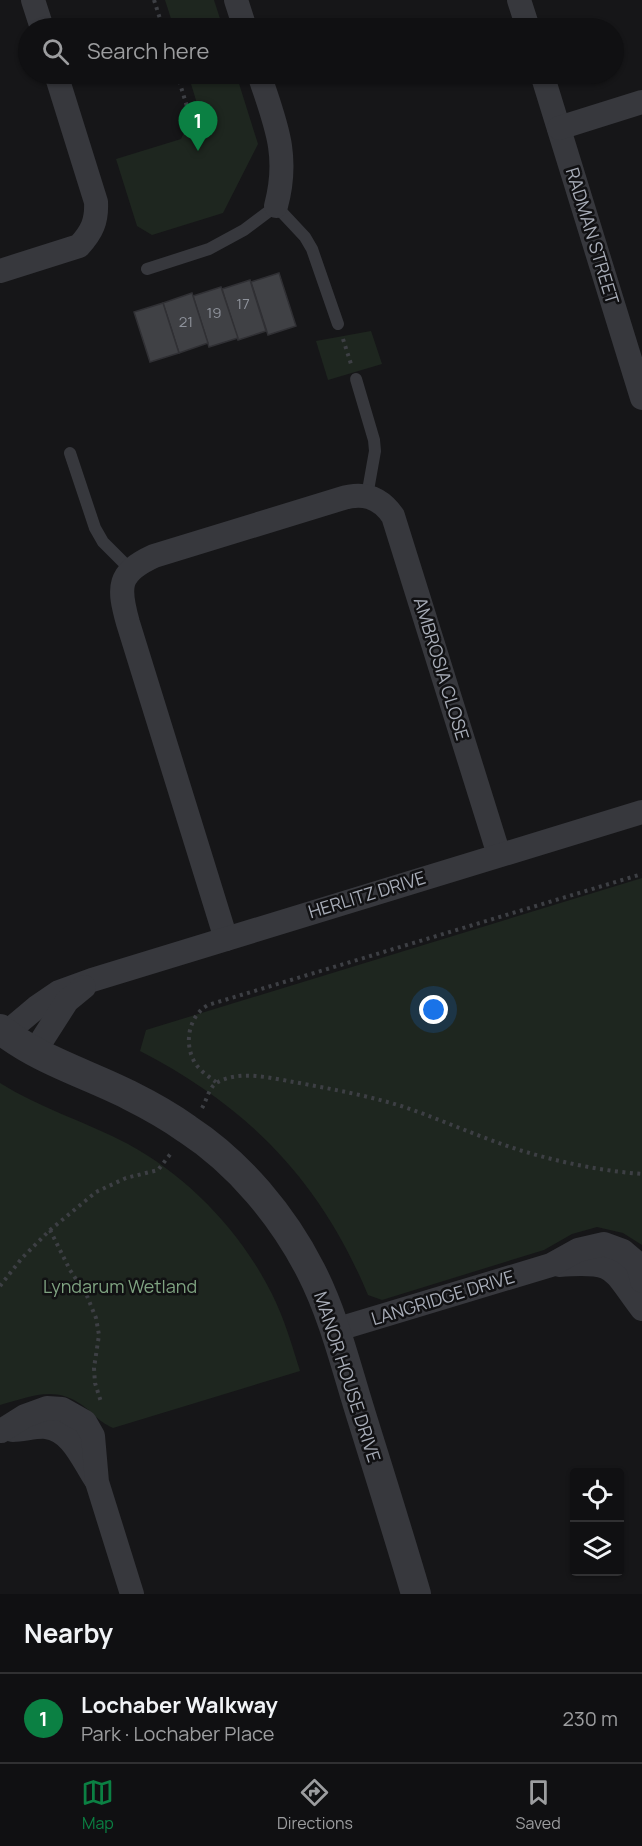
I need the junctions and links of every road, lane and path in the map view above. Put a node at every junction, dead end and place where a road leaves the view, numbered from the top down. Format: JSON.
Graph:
{"nodes":[{"id":1,"x":33,"y":0,"type":"edge"},
{"id":2,"x":154,"y":0,"type":"edge"},
{"id":3,"x":236,"y":0,"type":"edge"},
{"id":4,"x":519,"y":0,"type":"edge"},
{"id":5,"x":39,"y":18,"type":"edge"},
{"id":6,"x":160,"y":18,"type":"edge"},
{"id":7,"x":242,"y":18,"type":"edge"},
{"id":8,"x":525,"y":18,"type":"edge"},
{"id":9,"x":59,"y":84,"type":"edge"},
{"id":10,"x":180,"y":84,"type":"edge"},
{"id":11,"x":262,"y":84,"type":"edge"},
{"id":12,"x":545,"y":84,"type":"edge"},
{"id":13,"x":642,"y":102,"type":"edge"},
{"id":14,"x":194,"y":126,"type":"dead end"},
{"id":15,"x":559,"y":128,"type":"junction"},
{"id":16,"x":276,"y":206,"type":"junction"},
{"id":17,"x":147,"y":268,"type":"dead end"},
{"id":18,"x":0,"y":271,"type":"edge"},
{"id":19,"x":338,"y":324,"type":"joint"},
{"id":20,"x":356,"y":378,"type":"joint"},
{"id":21,"x":642,"y":398,"type":"edge"},
{"id":22,"x":70,"y":453,"type":"dead end"},
{"id":23,"x":367,"y":495,"type":"junction"},
{"id":24,"x":130,"y":569,"type":"junction"},
{"id":25,"x":642,"y":812,"type":"edge"},
{"id":26,"x":500,"y":855,"type":"junction"},
{"id":27,"x":642,"y":874,"type":"edge"},
{"id":28,"x":226,"y":939,"type":"junction"},
{"id":29,"x":92,"y":980,"type":"junction"},
{"id":30,"x":3,"y":1031,"type":"edge"},
{"id":31,"x":35,"y":1052,"type":"junction"},
{"id":32,"x":216,"y":1082,"type":"junction"},
{"id":33,"x":189,"y":1130,"type":"junction"},
{"id":34,"x":642,"y":1174,"type":"edge"},
{"id":35,"x":50,"y":1230,"type":"junction"},
{"id":36,"x":618,"y":1260,"type":"junction"},
{"id":37,"x":642,"y":1281,"type":"edge"},
{"id":38,"x":0,"y":1286,"type":"edge"},
{"id":39,"x":642,"y":1310,"type":"edge"},
{"id":40,"x":335,"y":1330,"type":"junction"},
{"id":41,"x":102,"y":1405,"type":"dead end"},
{"id":42,"x":0,"y":1431,"type":"edge"},
{"id":43,"x":132,"y":1594,"type":"edge"},
{"id":44,"x":416,"y":1594,"type":"edge"}],
"edges":[{"from":1,"to":5,"type":"street"},
{"from":2,"to":6,"type":"path"},
{"from":3,"to":7,"type":"street"},
{"from":4,"to":8,"type":"street"},
{"from":9,"to":18,"type":"street"},
{"from":10,"to":14,"type":"path"},
{"from":11,"to":16,"type":"street"},
{"from":12,"to":15,"type":"street","name":"RADMAN STREET"},
{"from":13,"to":15,"type":"street"},
{"from":15,"to":21,"type":"street","name":"RADMAN STREET"},
{"from":16,"to":17,"type":"lane"},
{"from":16,"to":19,"type":"lane"},
{"from":19,"to":20,"type":"path"},
{"from":20,"to":23,"type":"lane"},
{"from":22,"to":24,"type":"lane"},
{"from":23,"to":24,"type":"street"},
{"from":23,"to":26,"type":"street","name":"AMBROSIA CLOSE"},
{"from":24,"to":28,"type":"street"},
{"from":25,"to":26,"type":"street","name":"HERLITZ DRIVE"},
{"from":26,"to":28,"type":"street","name":"HERLITZ DRIVE"},
{"from":27,"to":32,"type":"path"},
{"from":28,"to":29,"type":"street","name":"HERLITZ DRIVE"},
{"from":29,"to":30,"type":"street","name":"HERLITZ DRIVE"},
{"from":29,"to":31,"type":"street","name":"HERLITZ DRIVE"},
{"from":30,"to":31,"type":"street","name":"MANOR HOUSE DRIVE"},
{"from":31,"to":33,"type":"street","name":"MANOR HOUSE DRIVE"},
{"from":32,"to":33,"type":"path"},
{"from":32,"to":34,"type":"path"},
{"from":33,"to":35,"type":"path"},
{"from":33,"to":40,"type":"street","name":"MANOR HOUSE DRIVE"},
{"from":35,"to":38,"type":"path"},
{"from":35,"to":41,"type":"path"},
{"from":36,"to":37,"type":"street"},
{"from":36,"to":39,"type":"street"},
{"from":36,"to":40,"type":"street","name":"LANGRIDGE DRIVE"},
{"from":40,"to":44,"type":"street","name":"MANOR HOUSE DRIVE"},
{"from":42,"to":43,"type":"street"}]}
